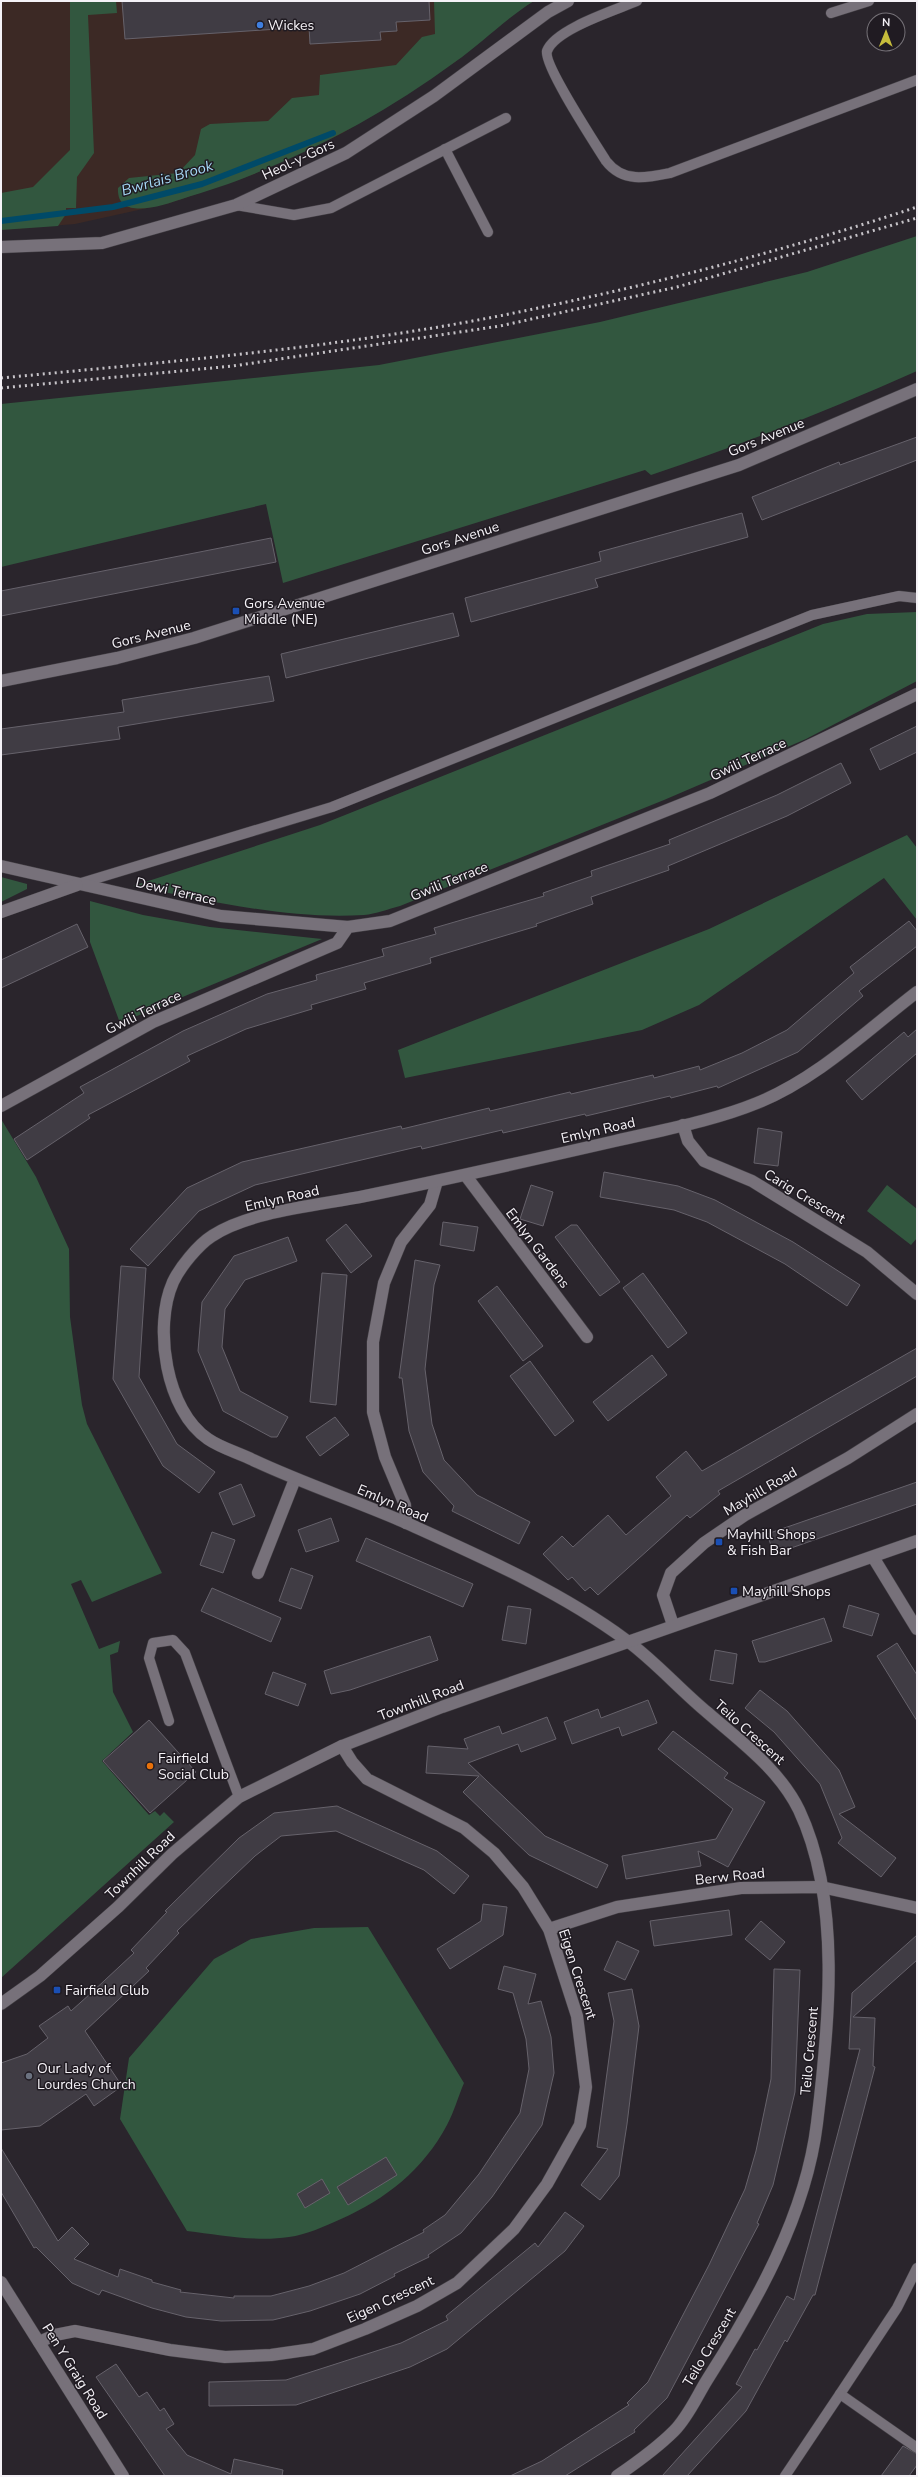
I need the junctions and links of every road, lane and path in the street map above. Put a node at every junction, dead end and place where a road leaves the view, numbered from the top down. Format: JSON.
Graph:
{"nodes":[{"id":1,"x":568,"y":1,"type":"edge"},
{"id":2,"x":637,"y":1,"type":"edge"},
{"id":3,"x":869,"y":1,"type":"edge"},
{"id":4,"x":830,"y":13,"type":"dead end"},
{"id":5,"x":917,"y":80,"type":"edge"},
{"id":6,"x":506,"y":118,"type":"dead end"},
{"id":7,"x":445,"y":149,"type":"junction"},
{"id":8,"x":236,"y":205,"type":"junction"},
{"id":9,"x":488,"y":232,"type":"dead end"},
{"id":10,"x":1,"y":247,"type":"edge"},
{"id":11,"x":917,"y":389,"type":"edge"},
{"id":12,"x":917,"y":598,"type":"edge"},
{"id":13,"x":1,"y":681,"type":"edge"},
{"id":14,"x":917,"y":694,"type":"edge"},
{"id":15,"x":1,"y":866,"type":"edge"},
{"id":16,"x":78,"y":884,"type":"junction"},
{"id":17,"x":1,"y":912,"type":"edge"},
{"id":18,"x":348,"y":927,"type":"junction"},
{"id":19,"x":917,"y":992,"type":"edge"},
{"id":20,"x":1,"y":1106,"type":"edge"},
{"id":21,"x":682,"y":1125,"type":"junction"},
{"id":22,"x":466,"y":1176,"type":"junction"},
{"id":23,"x":437,"y":1181,"type":"junction"},
{"id":24,"x":917,"y":1294,"type":"edge"},
{"id":25,"x":587,"y":1337,"type":"dead end"},
{"id":26,"x":917,"y":1414,"type":"edge"},
{"id":27,"x":295,"y":1479,"type":"junction"},
{"id":28,"x":406,"y":1523,"type":"junction"},
{"id":29,"x":917,"y":1542,"type":"edge"},
{"id":30,"x":873,"y":1557,"type":"junction"},
{"id":31,"x":258,"y":1573,"type":"dead end"},
{"id":32,"x":673,"y":1625,"type":"junction"},
{"id":33,"x":917,"y":1630,"type":"edge"},
{"id":34,"x":628,"y":1641,"type":"junction"},
{"id":35,"x":169,"y":1721,"type":"dead end"},
{"id":36,"x":342,"y":1746,"type":"junction"},
{"id":37,"x":239,"y":1796,"type":"junction"},
{"id":38,"x":821,"y":1886,"type":"junction"},
{"id":39,"x":917,"y":1908,"type":"edge"},
{"id":40,"x":549,"y":1929,"type":"junction"},
{"id":41,"x":1,"y":2004,"type":"edge"},
{"id":42,"x":917,"y":2268,"type":"edge"},
{"id":43,"x":1,"y":2282,"type":"edge"},
{"id":44,"x":39,"y":2342,"type":"junction"},
{"id":45,"x":840,"y":2394,"type":"junction"},
{"id":46,"x":917,"y":2448,"type":"edge"},
{"id":47,"x":124,"y":2476,"type":"edge"},
{"id":48,"x":617,"y":2476,"type":"edge"},
{"id":49,"x":785,"y":2476,"type":"edge"}],
"edges":[{"from":1,"to":8,"type":"street","name":"Heol-y-Gors"},
{"from":2,"to":5,"type":"lane"},
{"from":3,"to":4,"type":"lane"},
{"from":6,"to":7,"type":"lane"},
{"from":7,"to":8,"type":"lane"},
{"from":7,"to":9,"type":"lane"},
{"from":8,"to":10,"type":"street","name":"Heol-y-Gors"},
{"from":11,"to":13,"type":"street","name":"Gors Avenue"},
{"from":12,"to":16,"type":"lane"},
{"from":14,"to":18,"type":"street","name":"Gwili Terrace"},
{"from":15,"to":16,"type":"street","name":"Dewi Terrace"},
{"from":16,"to":17,"type":"street"},
{"from":16,"to":18,"type":"street","name":"Dewi Terrace"},
{"from":18,"to":20,"type":"street","name":"Gwili Terrace"},
{"from":19,"to":21,"type":"street","name":"Emlyn Road"},
{"from":21,"to":22,"type":"street","name":"Emlyn Road"},
{"from":21,"to":24,"type":"street","name":"Carig Crescent"},
{"from":22,"to":23,"type":"street","name":"Emlyn Road"},
{"from":22,"to":25,"type":"street","name":"Emlyn Gardens"},
{"from":23,"to":27,"type":"street","name":"Emlyn Road"},
{"from":23,"to":28,"type":"street"},
{"from":26,"to":32,"type":"street","name":"Mayhill Road"},
{"from":27,"to":28,"type":"street","name":"Emlyn Road"},
{"from":27,"to":31,"type":"street"},
{"from":28,"to":34,"type":"street","name":"Emlyn Road"},
{"from":29,"to":30,"type":"street","name":"Townhill Road"},
{"from":30,"to":32,"type":"street","name":"Townhill Road"},
{"from":30,"to":33,"type":"street"},
{"from":32,"to":34,"type":"street","name":"Townhill Road"},
{"from":34,"to":36,"type":"street","name":"Townhill Road"},
{"from":34,"to":38,"type":"street","name":"Teilo Crescent"},
{"from":35,"to":37,"type":"lane"},
{"from":36,"to":37,"type":"street","name":"Townhill Road"},
{"from":36,"to":40,"type":"street","name":"Eigen Crescent"},
{"from":37,"to":41,"type":"street","name":"Townhill Road"},
{"from":38,"to":39,"type":"street","name":"Berw Road"},
{"from":38,"to":40,"type":"street","name":"Berw Road"},
{"from":38,"to":48,"type":"street","name":"Teilo Crescent"},
{"from":40,"to":44,"type":"street","name":"Eigen Crescent"},
{"from":42,"to":45,"type":"lane"},
{"from":43,"to":44,"type":"street","name":"Pen Y Graig Road"},
{"from":44,"to":47,"type":"street","name":"Pen Y Graig Road"},
{"from":45,"to":46,"type":"lane"},
{"from":45,"to":49,"type":"lane"}]}
